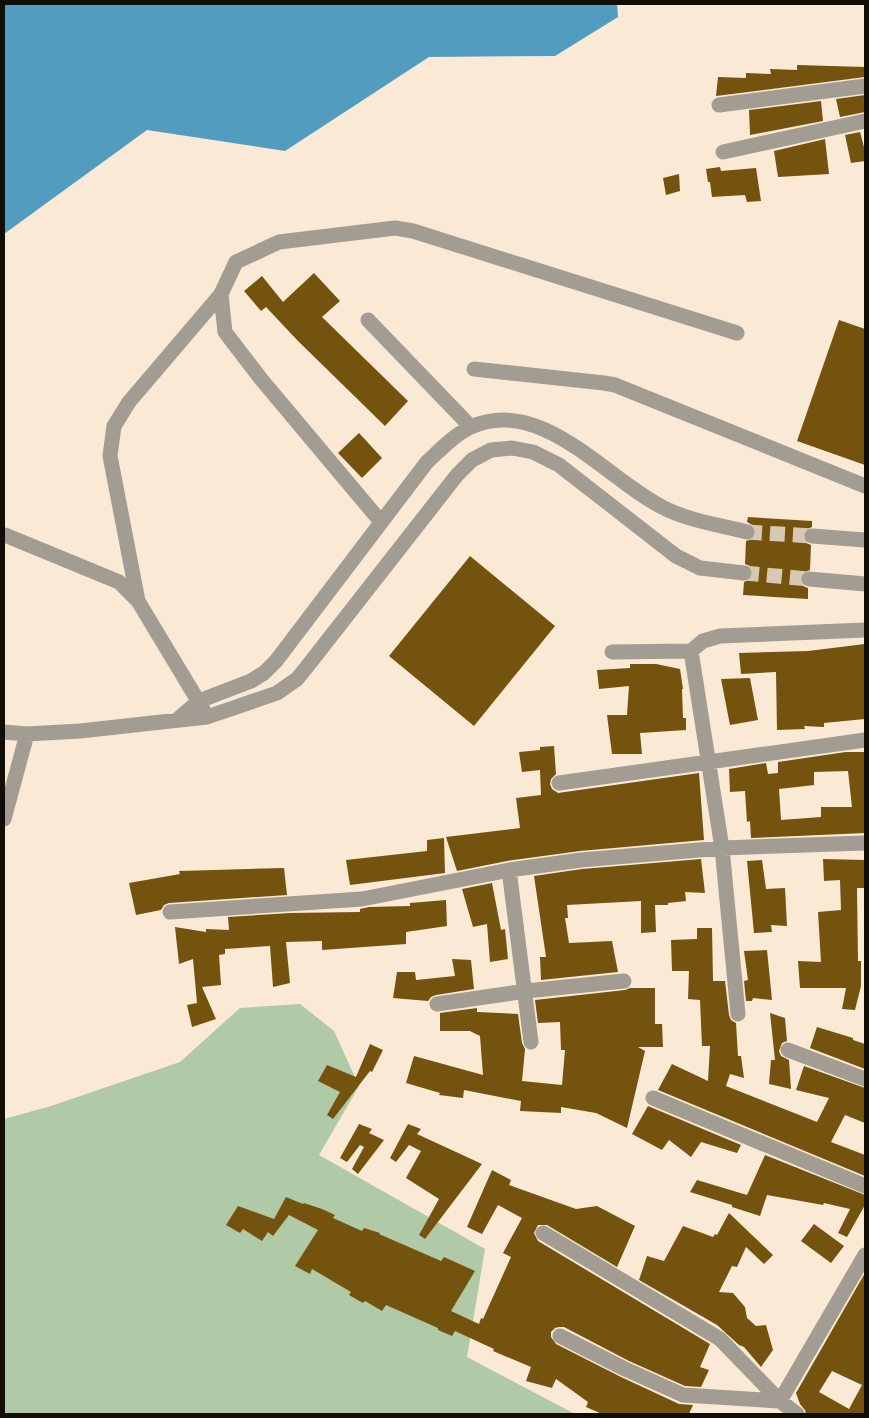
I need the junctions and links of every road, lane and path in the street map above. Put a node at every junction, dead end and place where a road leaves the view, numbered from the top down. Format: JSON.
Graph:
{"nodes":[{"id":1,"x":865,"y":86,"type":"edge"},
{"id":2,"x":718,"y":105,"type":"dead end"},
{"id":3,"x":865,"y":121,"type":"edge"},
{"id":4,"x":723,"y":152,"type":"dead end"},
{"id":5,"x":221,"y":294,"type":"junction"},
{"id":6,"x":368,"y":320,"type":"dead end"},
{"id":7,"x":737,"y":333,"type":"dead end"},
{"id":8,"x":474,"y":369,"type":"dead end"},
{"id":9,"x":472,"y":427,"type":"junction"},
{"id":10,"x":865,"y":486,"type":"edge"},
{"id":11,"x":381,"y":522,"type":"junction"},
{"id":12,"x":747,"y":532,"type":"tunnel mouth"},
{"id":13,"x":5,"y":535,"type":"dead end"},
{"id":14,"x":812,"y":536,"type":"tunnel mouth"},
{"id":15,"x":865,"y":540,"type":"edge"},
{"id":16,"x":744,"y":573,"type":"tunnel mouth"},
{"id":17,"x":809,"y":579,"type":"tunnel mouth"},
{"id":18,"x":865,"y":584,"type":"edge"},
{"id":19,"x":138,"y":601,"type":"junction"},
{"id":20,"x":865,"y":630,"type":"edge"},
{"id":21,"x":692,"y":651,"type":"junction"},
{"id":22,"x":612,"y":652,"type":"dead end"},
{"id":23,"x":199,"y":701,"type":"junction"},
{"id":24,"x":207,"y":717,"type":"junction"},
{"id":25,"x":177,"y":720,"type":"junction"},
{"id":26,"x":4,"y":732,"type":"edge"},
{"id":27,"x":27,"y":734,"type":"junction"},
{"id":28,"x":865,"y":740,"type":"edge"},
{"id":29,"x":710,"y":761,"type":"junction"},
{"id":30,"x":559,"y":783,"type":"dead end"},
{"id":31,"x":4,"y":819,"type":"edge"},
{"id":32,"x":865,"y":843,"type":"edge"},
{"id":33,"x":722,"y":848,"type":"junction"},
{"id":34,"x":509,"y":870,"type":"junction"},
{"id":35,"x":170,"y":912,"type":"dead end"},
{"id":36,"x":624,"y":981,"type":"dead end"},
{"id":37,"x":526,"y":991,"type":"junction"},
{"id":38,"x":437,"y":1004,"type":"dead end"},
{"id":39,"x":738,"y":1014,"type":"dead end"},
{"id":40,"x":531,"y":1042,"type":"dead end"},
{"id":41,"x":788,"y":1050,"type":"dead end"},
{"id":42,"x":865,"y":1079,"type":"edge"},
{"id":43,"x":653,"y":1098,"type":"dead end"},
{"id":44,"x":865,"y":1186,"type":"edge"},
{"id":45,"x":543,"y":1233,"type":"dead end"},
{"id":46,"x":865,"y":1255,"type":"edge"},
{"id":47,"x":560,"y":1336,"type":"dead end"},
{"id":48,"x":780,"y":1401,"type":"junction"},
{"id":49,"x":797,"y":1414,"type":"edge"}],
"edges":[{"from":1,"to":2,"type":"street"},
{"from":3,"to":4,"type":"street"},
{"from":5,"to":7,"type":"street"},
{"from":5,"to":11,"type":"street"},
{"from":5,"to":19,"type":"street"},
{"from":6,"to":9,"type":"street"},
{"from":8,"to":10,"type":"street"},
{"from":9,"to":11,"type":"street"},
{"from":9,"to":12,"type":"street"},
{"from":11,"to":23,"type":"street"},
{"from":13,"to":19,"type":"street"},
{"from":14,"to":15,"type":"street"},
{"from":16,"to":24,"type":"street"},
{"from":17,"to":18,"type":"street"},
{"from":19,"to":23,"type":"street"},
{"from":20,"to":21,"type":"street"},
{"from":21,"to":22,"type":"street"},
{"from":21,"to":29,"type":"street"},
{"from":23,"to":24,"type":"street"},
{"from":23,"to":25,"type":"street"},
{"from":24,"to":25,"type":"street"},
{"from":25,"to":27,"type":"street"},
{"from":26,"to":27,"type":"street"},
{"from":27,"to":31,"type":"street"},
{"from":28,"to":29,"type":"street"},
{"from":29,"to":30,"type":"street"},
{"from":29,"to":33,"type":"street"},
{"from":32,"to":33,"type":"street"},
{"from":33,"to":34,"type":"street"},
{"from":33,"to":39,"type":"street"},
{"from":34,"to":35,"type":"street"},
{"from":34,"to":37,"type":"street"},
{"from":36,"to":37,"type":"street"},
{"from":37,"to":38,"type":"street"},
{"from":37,"to":40,"type":"street"},
{"from":41,"to":42,"type":"street"},
{"from":43,"to":44,"type":"street"},
{"from":45,"to":48,"type":"street"},
{"from":46,"to":48,"type":"street"},
{"from":47,"to":48,"type":"street"},
{"from":48,"to":49,"type":"street"}]}
